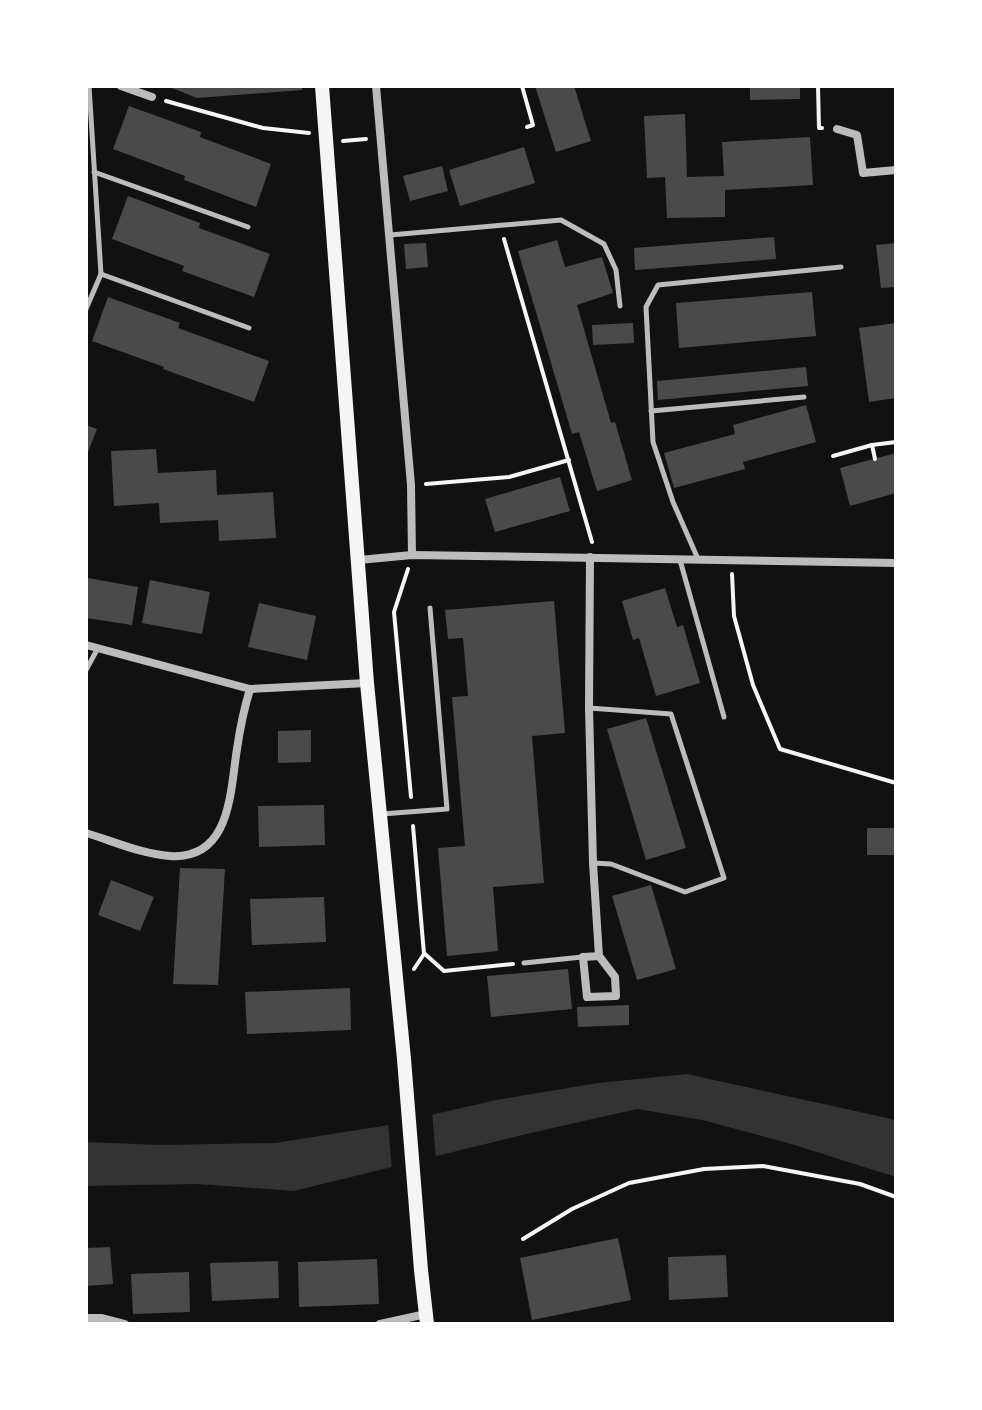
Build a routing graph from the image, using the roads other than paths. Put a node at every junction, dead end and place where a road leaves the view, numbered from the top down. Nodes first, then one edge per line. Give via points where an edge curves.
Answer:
1 (89, 86) edge
2 (121, 86) edge
3 (322, 86) edge
4 (376, 86) edge
5 (152, 97) road end
6 (837, 129) road end
7 (896, 170) edge
8 (94, 172) junction
9 (248, 227) dead end
10 (389, 235) junction
11 (841, 267) dead end
12 (101, 274) junction
13 (620, 306) dead end
14 (86, 309) edge
15 (249, 328) dead end
16 (804, 397) dead end
17 (651, 411) junction
18 (412, 555) junction
19 (590, 557) junction
20 (680, 558) junction
21 (698, 559) junction
22 (359, 560) junction
23 (896, 563) edge
24 (430, 608) dead end
25 (86, 645) edge
26 (98, 648) junction
27 (86, 670) edge
28 (367, 683) junction
29 (250, 689) junction
30 (589, 708) junction
31 (724, 717) dead end
32 (380, 814) junction
33 (86, 833) edge
34 (593, 863) junction
35 (599, 956) junction
36 (583, 957) junction
37 (524, 963) road end
38 (86, 1318) edge
39 (426, 1319) edge
40 (125, 1324) edge
41 (380, 1324) edge

1 - 8 lane
2 - 5 street
3 - 22 main road
4 - 10 street
6 - 7 street via 857,135 863,173
8 - 9 lane
8 - 12 lane
10 - 13 lane via 561,220 604,244 616,270
10 - 18 street via 411,485
11 - 17 lane via 658,285 646,307
12 - 14 lane
12 - 15 lane
16 - 17 lane
17 - 21 lane via 653,442
18 - 19 street
18 - 22 street
19 - 20 street
19 - 30 street
20 - 21 street
20 - 31 lane
21 - 23 street
22 - 28 main road
24 - 32 lane via 447,809
25 - 26 street
26 - 27 lane
26 - 29 street
28 - 29 street
28 - 32 main road
29 - 33 street via 227,816 216,836 193,854 173,856
30 - 34 street
30 - 34 lane via 671,714 724,878 685,892 611,864
32 - 39 main road
34 - 35 street
35 - 36 street
35 - 36 street via 615,977 616,996 587,997
36 - 37 lane
38 - 40 street
39 - 41 street

